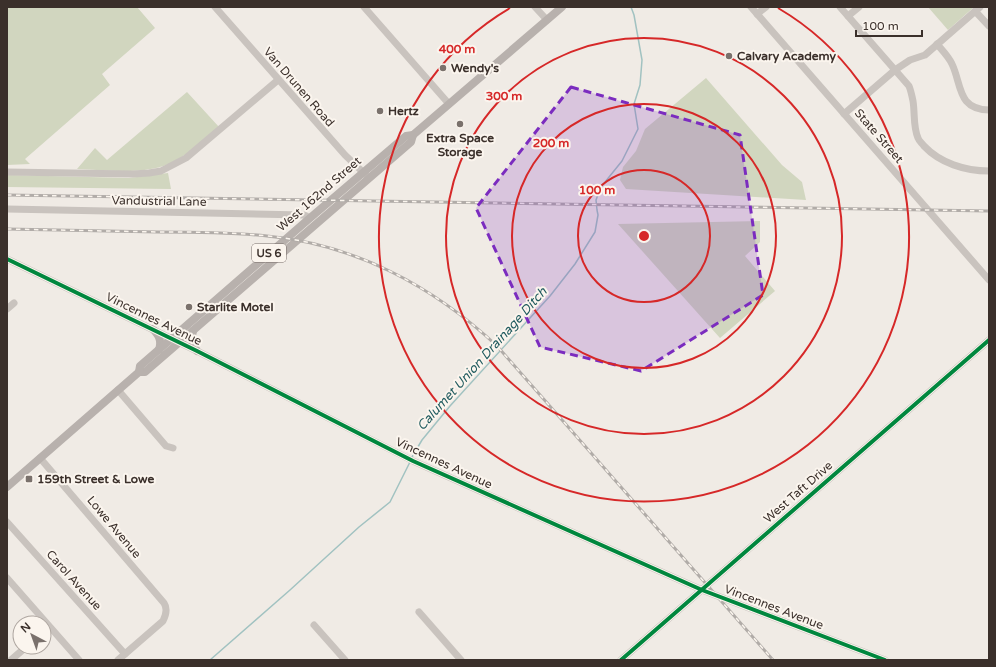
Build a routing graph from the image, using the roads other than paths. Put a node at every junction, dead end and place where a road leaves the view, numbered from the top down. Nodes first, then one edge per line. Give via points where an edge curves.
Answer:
1 (215, 7) edge
2 (364, 7) edge
3 (535, 7) edge
4 (562, 7) edge
5 (751, 7) edge
6 (766, 7) edge
7 (840, 7) edge
8 (859, 7) edge
9 (977, 9) edge
10 (757, 14) junction
11 (848, 16) junction
12 (546, 20) junction
13 (989, 26) edge
14 (937, 44) junction
15 (895, 70) junction
16 (278, 80) junction
17 (449, 104) junction
18 (989, 110) edge
19 (844, 114) junction
20 (413, 135) junction
21 (989, 171) edge
22 (7, 172) edge
23 (362, 173) junction
24 (369, 178) junction
25 (7, 209) edge
26 (310, 218) junction
27 (317, 224) junction
28 (7, 259) edge
29 (989, 280) edge
30 (14, 303) dead end
31 (7, 309) edge
32 (153, 330) junction
33 (193, 331) junction
34 (171, 339) junction
35 (989, 340) edge
36 (179, 343) junction
37 (159, 350) junction
38 (197, 351) junction
39 (139, 372) junction
40 (118, 390) junction
41 (173, 448) dead end
42 (40, 458) junction
43 (7, 487) edge
44 (7, 522) edge
45 (7, 578) edge
46 (702, 590) junction
47 (419, 612) dead end
48 (36, 615) edge
49 (314, 625) dead end
50 (52, 634) edge
51 (125, 654) junction
52 (79, 660) edge
53 (118, 660) edge
54 (345, 660) edge
55 (461, 660) edge
56 (621, 660) edge
57 (884, 660) edge

1 - 16 street, Van Drunen Road
2 - 17 street
3 - 12 street
4 - 12 main road, West 162nd Street / US 6
5 - 10 street, State Street
6 - 10 street
7 - 11 street
8 - 11 street
9 - 13 street
9 - 14 street
10 - 19 street, State Street
11 - 15 street
12 - 17 main road, West 162nd Street / US 6
14 - 15 street via 925,54
14 - 18 street via 952,63 958,86 966,102 979,110
15 - 19 street
15 - 21 street via 910,86 918,139 928,150 945,162 961,168
16 - 22 street via 186,158 161,171 133,174
16 - 23 street, Van Drunen Road
17 - 20 main road, West 162nd Street / US 6
19 - 29 street, State Street
20 - 23 main road, West 162nd Street / US 6 via 406,136
20 - 24 main road, West 162nd Street / US 6 via 411,142
23 - 24 street, Van Drunen Road
23 - 26 main road, West 162nd Street / US 6
24 - 27 main road, West 162nd Street / US 6
25 - 26 street, Vandustrial Lane via 304,215
26 - 27 main road
26 - 34 main road, West 162nd Street / US 6
27 - 33 main road, West 162nd Street / US 6
28 - 32 street, Vincennes Avenue
30 - 31 street
32 - 34 street, Vincennes Avenue
32 - 37 main road via 160,338
33 - 36 main road, West 162nd Street / US 6
33 - 38 main road via 191,341
34 - 36 street, Vincennes Avenue
34 - 37 main road, US 6
35 - 46 street, West Taft Drive
36 - 38 street, Vincennes Avenue
36 - 39 main road, US 6 via 145,372
37 - 39 main road, US 6 via 140,366
38 - 46 street, Vincennes Avenue via 410,460
39 - 40 main road, US 6
40 - 41 street via 166,446
40 - 42 main road, US 6
42 - 43 main road, US 6
42 - 51 street, Lowe Avenue via 166,607 163,621
44 - 51 street, Carol Avenue
45 - 48 street
46 - 56 street, West Taft Drive
46 - 57 street, Vincennes Avenue
47 - 55 street
49 - 54 street
50 - 52 street
51 - 53 street

